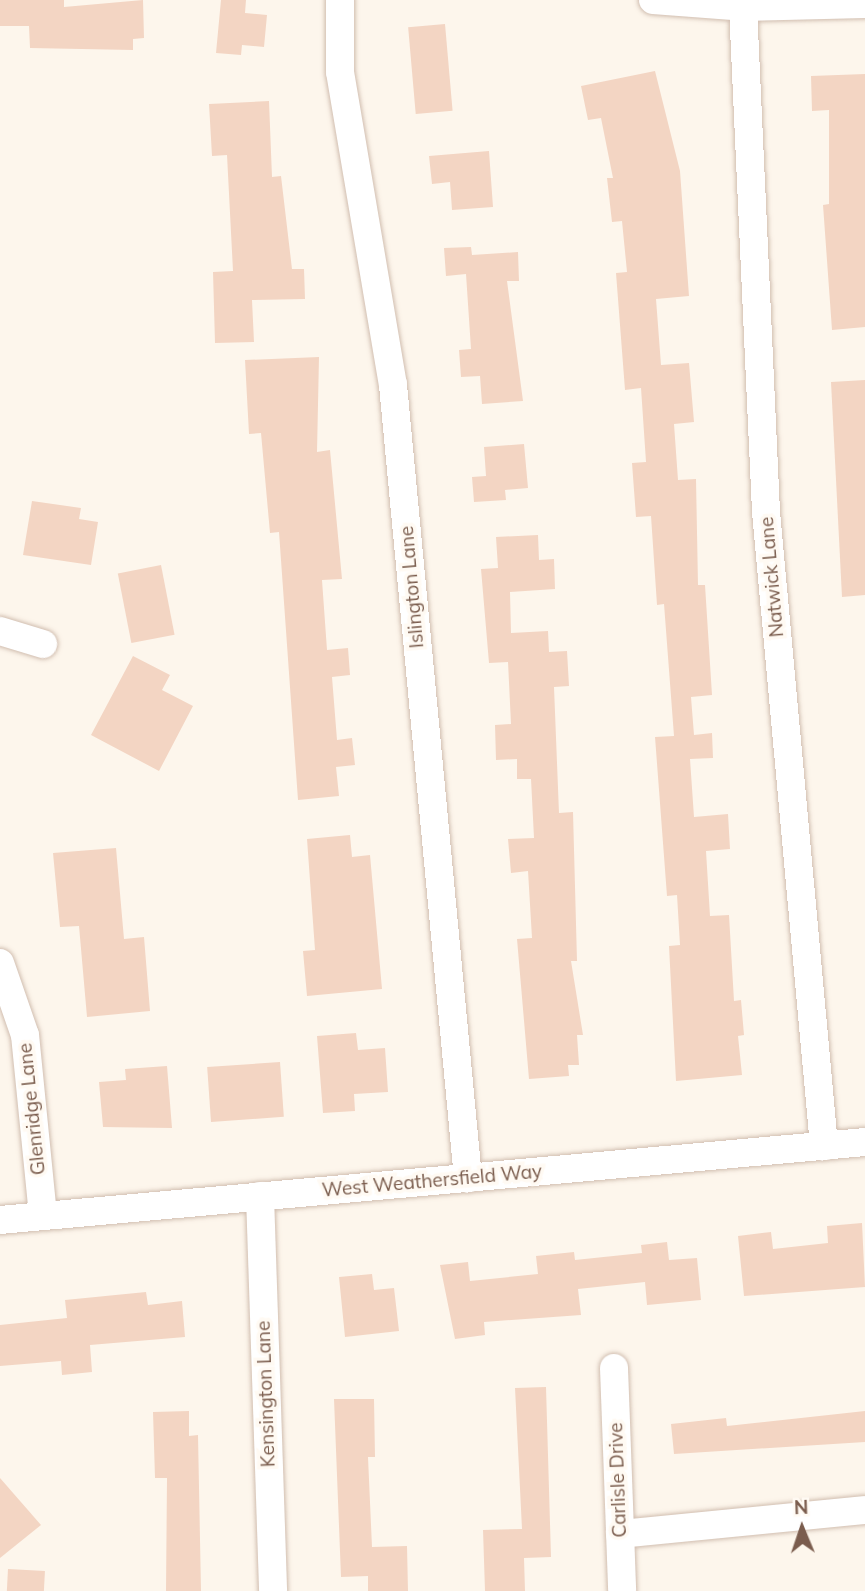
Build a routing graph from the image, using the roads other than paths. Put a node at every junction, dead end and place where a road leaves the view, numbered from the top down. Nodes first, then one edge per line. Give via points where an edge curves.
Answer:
1 (340, 0) edge
2 (653, 0) edge
3 (865, 4) edge
4 (743, 7) junction
5 (0, 631) edge
6 (43, 644) dead end
7 (0, 963) edge
8 (865, 1142) edge
9 (824, 1146) junction
10 (468, 1178) junction
11 (260, 1196) junction
12 (43, 1216) junction
13 (0, 1220) edge
14 (614, 1368) dead end
15 (865, 1510) edge
16 (620, 1534) junction
17 (273, 1591) edge
18 (621, 1591) edge

1 - 10 street, Islington Lane via 340,72 393,385
2 - 4 street
3 - 4 street
4 - 9 street, Natwick Lane via 766,512
5 - 6 street
7 - 12 street, Glenridge Lane via 26,1035
8 - 9 street, West Weathersfield Way
9 - 10 street, West Weathersfield Way
10 - 11 street, West Weathersfield Way
11 - 12 street, West Weathersfield Way
11 - 17 street, Kensington Lane
12 - 13 street, West Weathersfield Way
14 - 16 street, Carlisle Drive
15 - 16 street
16 - 18 street, Carlisle Drive

